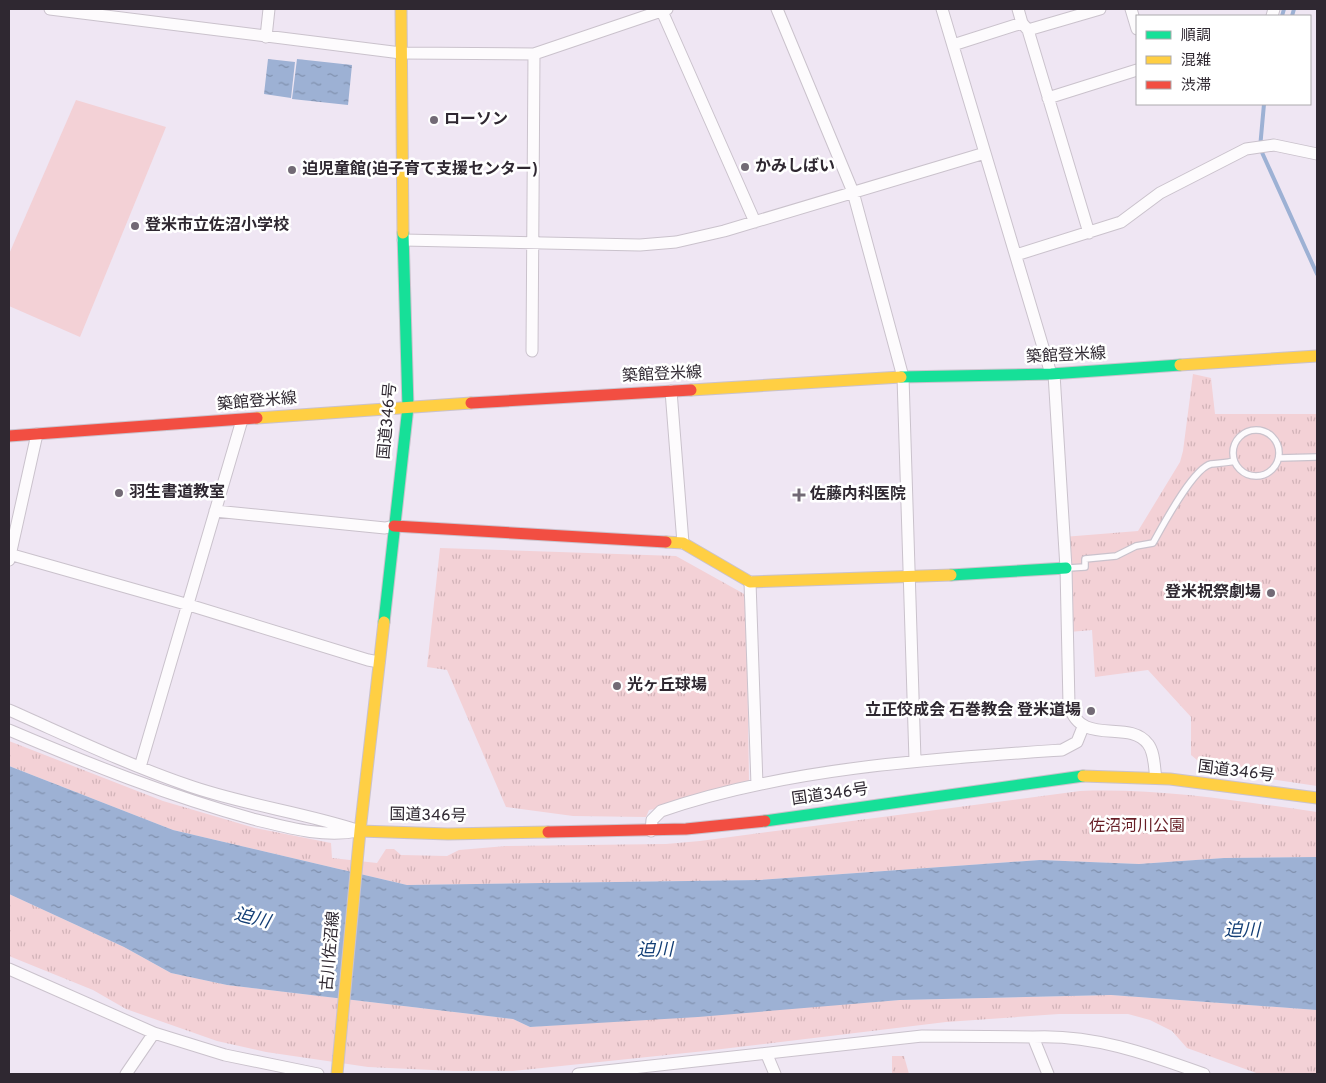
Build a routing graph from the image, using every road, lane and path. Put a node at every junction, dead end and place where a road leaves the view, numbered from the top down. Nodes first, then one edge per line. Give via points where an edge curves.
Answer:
1 (50, 9) edge
2 (269, 9) edge
3 (401, 9) edge
4 (663, 9) edge
5 (777, 9) edge
6 (942, 9) edge
7 (1018, 9) edge
8 (1100, 9) edge
9 (1131, 9) edge
10 (146, 14) edge
11 (1136, 26) edge
12 (1025, 27) junction
13 (266, 37) junction
14 (953, 46) junction
15 (401, 53) junction
16 (534, 54) junction
17 (1136, 70) edge
18 (1048, 98) junction
19 (985, 153) junction
20 (1317, 154) edge
21 (853, 192) junction
22 (755, 222) junction
23 (1089, 233) junction
24 (403, 240) junction
25 (531, 242) junction
26 (1016, 255) junction
27 (532, 351) dead end
28 (1317, 356) edge
29 (1053, 374) junction
30 (903, 377) junction
31 (671, 391) junction
32 (408, 407) junction
33 (242, 420) junction
34 (37, 434) junction
35 (9, 436) edge
36 (1317, 457) edge
37 (1279, 458) junction
38 (1234, 461) junction
39 (215, 511) junction
40 (394, 526) junction
41 (682, 543) junction
42 (9, 556) edge
43 (1066, 568) junction
44 (910, 577) junction
45 (750, 582) junction
46 (189, 605) junction
47 (379, 662) junction
48 (9, 710) edge
49 (1083, 727) junction
50 (9, 730) edge
51 (915, 760) junction
52 (140, 767) junction
53 (1156, 778) junction
54 (757, 786) junction
55 (1317, 798) edge
56 (360, 831) junction
57 (651, 831) junction
58 (9, 970) edge
59 (154, 1033) junction
60 (1033, 1037) junction
61 (766, 1055) junction
62 (337, 1073) edge
63 (602, 1073) edge
64 (126, 1074) edge
65 (318, 1074) edge
66 (578, 1074) edge
67 (775, 1074) edge
68 (1048, 1074) edge
69 (1204, 1074) edge

1 - 10 street
2 - 13 street
3 - 15 main road, 国道346号
4 - 16 street
4 - 22 street
5 - 21 street
6 - 14 street
7 - 12 street
8 - 12 street
9 - 11 street
10 - 13 street
12 - 14 street
12 - 18 street
13 - 15 street
14 - 19 street
15 - 16 street
15 - 24 main road, 国道346号
16 - 25 street
17 - 18 street
18 - 23 street
19 - 21 street
19 - 26 street
20 - 23 street via 1269,146 1252,148 1160,193 1121,222
21 - 22 street
21 - 30 street
22 - 25 street via 676,242 640,245
23 - 26 street
24 - 25 street
24 - 32 main road, 国道346号
25 - 27 street
26 - 29 street
28 - 29 main road, 築館登米線
29 - 30 main road, 築館登米線
29 - 43 street
30 - 31 main road, 築館登米線
30 - 44 street
31 - 32 main road, 築館登米線
31 - 41 street
32 - 33 main road, 築館登米線
32 - 40 main road, 国道346号
33 - 34 main road, 築館登米線
33 - 39 street
34 - 35 main road, 築館登米線
34 - 42 street
36 - 37 lane
37 - 38 lane via 1270,471 1256,477 1242,472
37 - 38 lane via 1273,437 1260,430 1252,430 1235,444 1232,451
38 - 43 lane via 1210,464 1203,470 1180,496 1153,544 1136,546 1116,556 1085,559 1085,567
39 - 40 street via 385,528
39 - 46 street
40 - 41 main road
40 - 47 main road, 国道346号
41 - 45 main road
42 - 46 street
43 - 44 main road
43 - 49 street via 1069,705
44 - 45 main road
44 - 51 street
45 - 54 street
46 - 47 street
46 - 52 street
47 - 56 main road, 国道346号
48 - 52 street
49 - 51 street via 1077,742 1062,750
49 - 53 street via 1144,740 1152,752
50 - 56 street via 181,799 308,831 345,834
51 - 54 street
52 - 56 street via 188,786
53 - 55 main road, 国道346号
53 - 57 main road, 国道346号 via 1112,775 1060,778 788,818
54 - 57 street via 660,811 652,820
56 - 57 main road, 国道346号 via 448,834
56 - 62 main road, 古川佐沼線
58 - 59 street
59 - 64 street
59 - 65 street via 226,1056
60 - 61 street via 922,1036
60 - 68 street
60 - 69 street via 1056,1036 1109,1044
61 - 63 street
61 - 67 street
63 - 66 street

